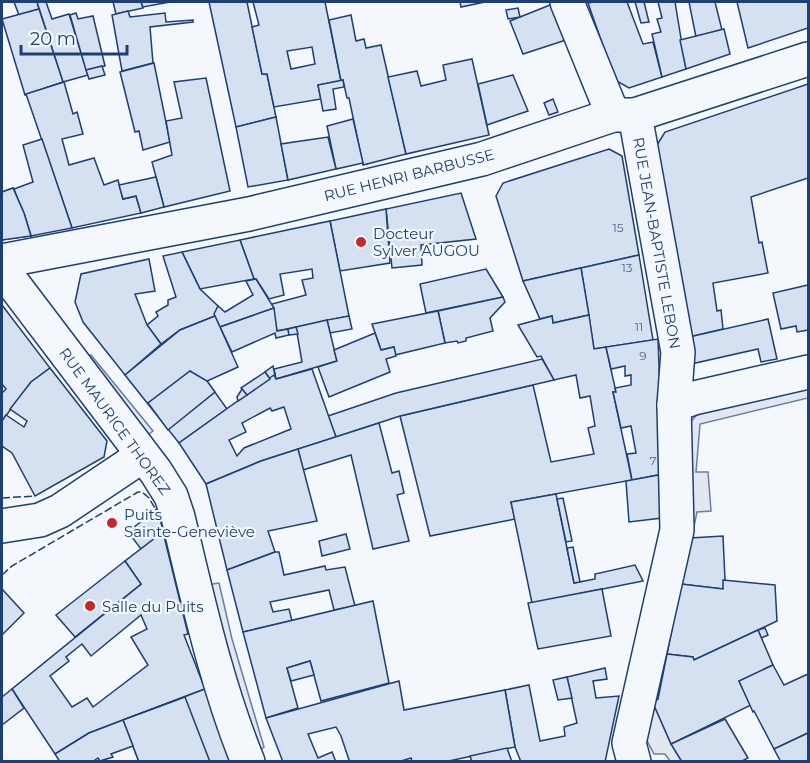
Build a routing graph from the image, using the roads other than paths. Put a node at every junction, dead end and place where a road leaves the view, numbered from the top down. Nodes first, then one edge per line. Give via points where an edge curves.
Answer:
1 (567, 2) edge
2 (808, 59) edge
3 (624, 115) junction
4 (2, 261) edge
5 (2, 269) edge
6 (808, 372) edge
7 (674, 405) junction
8 (142, 456) junction
9 (2, 526) edge
10 (248, 762) edge
11 (634, 762) edge

1 - 3 street, RUE JEAN-BAPTISTE LEBON
2 - 3 street, RUE HENRI BARBUSSE
3 - 4 street, RUE HENRI BARBUSSE via 482,159 249,214
3 - 7 street, RUE JEAN-BAPTISTE LEBON via 678,352
5 - 8 street, RUE MAURICE THOREZ
6 - 7 street
7 - 11 street, RUE JEAN-BAPTISTE LEBON via 677,530 629,743
8 - 9 street via 60,512 40,520
8 - 10 street, RUE MAURICE THOREZ via 171,496 217,671

